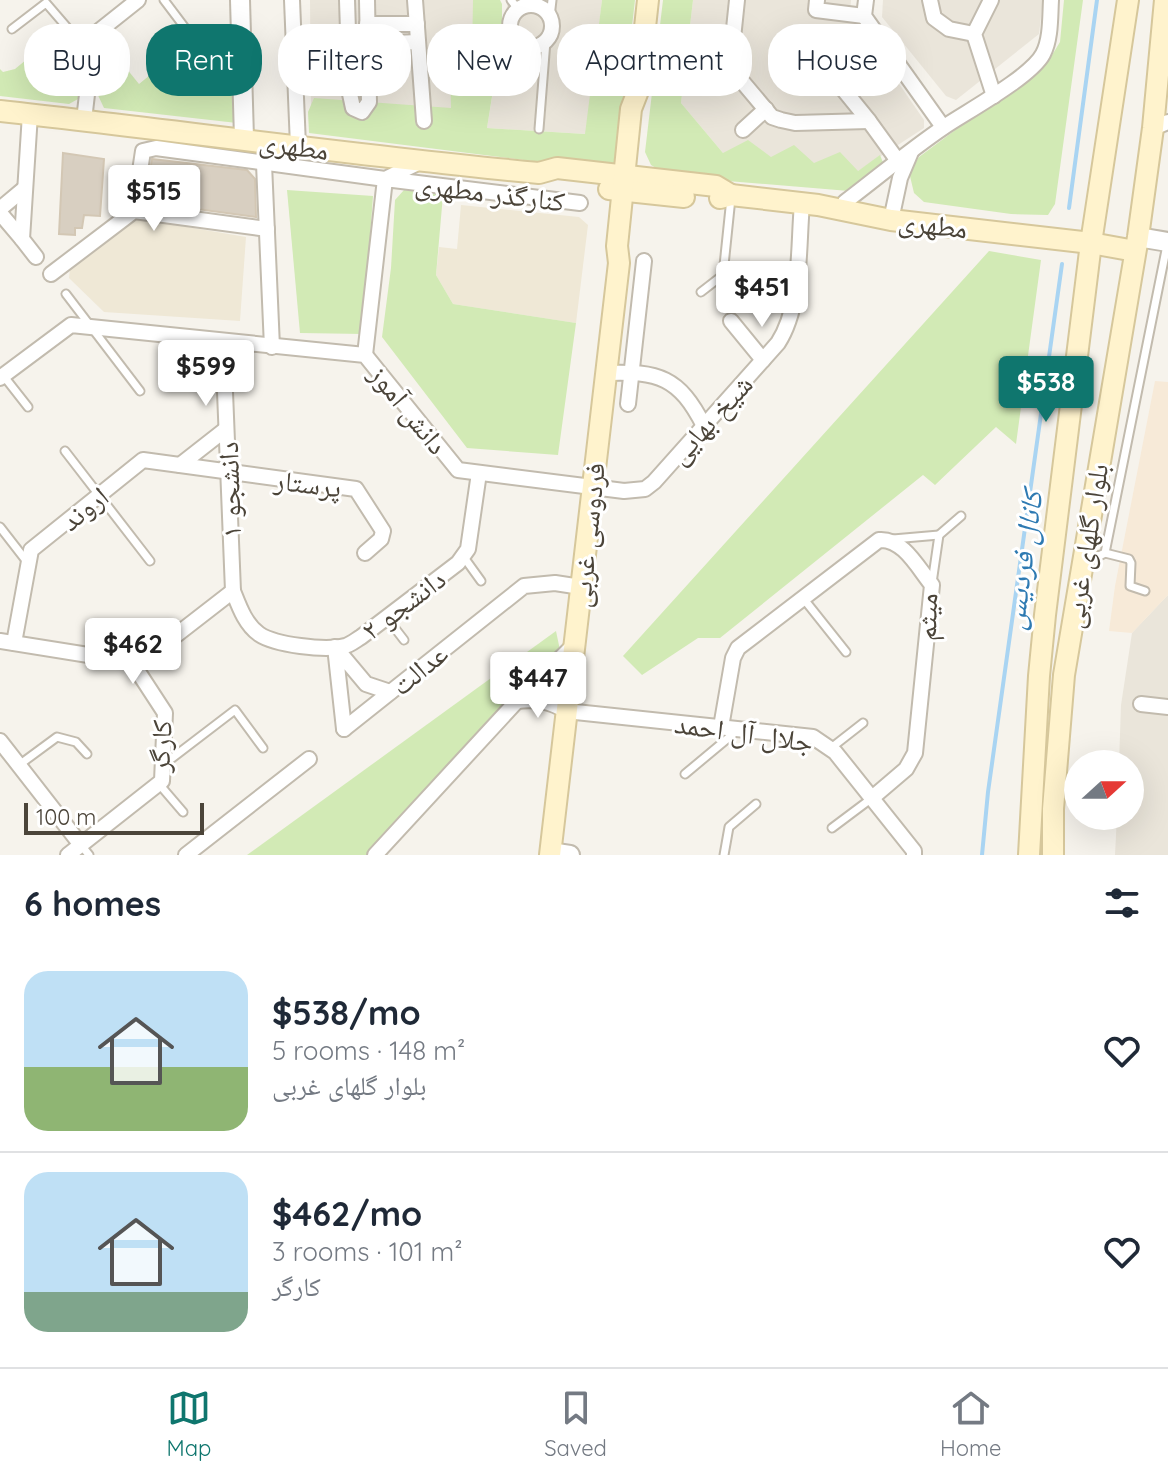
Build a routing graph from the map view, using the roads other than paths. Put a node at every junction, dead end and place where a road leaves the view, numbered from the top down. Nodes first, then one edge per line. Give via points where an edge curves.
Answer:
1 (138, 0) edge
2 (164, 0) edge
3 (240, 0) edge
4 (292, 0) edge
5 (347, 0) edge
6 (367, 0) edge
7 (415, 0) edge
8 (552, 0) edge
9 (648, 0) edge
10 (737, 0) edge
11 (817, 0) edge
12 (866, 0) edge
13 (930, 0) edge
14 (991, 0) edge
15 (1051, 0) edge
16 (1128, 0) edge
17 (1165, 0) edge
18 (514, 5) edge
19 (864, 16) junction
20 (550, 17) junction
21 (64, 24) edge
22 (108, 24) edge
23 (182, 24) edge
24 (348, 24) edge
25 (367, 24) edge
26 (411, 24) edge
27 (417, 24) junction
28 (12, 29) dead end
29 (974, 34) junction
30 (546, 41) junction
31 (411, 42) edge
32 (418, 42) junction
33 (1160, 45) junction
34 (1168, 65) edge
35 (87, 96) edge
36 (350, 96) edge
37 (369, 96) edge
38 (849, 96) edge
39 (994, 96) junction
40 (766, 109) junction
41 (0, 111) edge
42 (30, 114) junction
43 (84, 120) junction
44 (424, 121) dead end
45 (869, 121) junction
46 (1160, 125) edge
47 (943, 127) junction
48 (539, 129) dead end
49 (743, 130) dead end
50 (244, 138) junction
51 (298, 146) junction
52 (911, 151) junction
53 (898, 161) junction
54 (420, 162) junction
55 (264, 164) junction
56 (385, 179) junction
57 (628, 184) junction
58 (25, 188) junction
59 (731, 195) junction
60 (580, 203) dead end
61 (810, 204) junction
62 (844, 207) junction
63 (0, 211) edge
64 (134, 211) junction
65 (893, 214) junction
66 (267, 229) junction
67 (1092, 236) junction
68 (22, 239) junction
69 (1055, 239) junction
70 (1168, 242) edge
71 (1136, 244) junction
72 (36, 257) dead end
73 (644, 261) dead end
74 (51, 274) dead end
75 (1087, 274) junction
76 (701, 292) dead end
77 (66, 294) dead end
78 (731, 321) dead end
79 (91, 327) junction
80 (223, 342) junction
81 (272, 347) junction
82 (365, 355) junction
83 (763, 360) junction
84 (633, 372) junction
85 (605, 373) junction
86 (1, 375) edge
87 (140, 391) dead end
88 (628, 404) dead end
89 (28, 407) dead end
90 (704, 426) junction
91 (226, 429) junction
92 (1102, 443) junction
93 (1126, 448) junction
94 (65, 451) dead end
95 (180, 465) junction
96 (228, 472) junction
97 (479, 473) junction
98 (592, 487) junction
99 (99, 496) junction
100 (1091, 510) junction
101 (1113, 514) junction
102 (961, 516) dead end
103 (0, 527) edge
104 (939, 535) junction
105 (888, 539) junction
106 (365, 553) dead end
107 (1083, 553) junction
108 (1105, 553) junction
109 (463, 556) junction
110 (150, 561) dead end
111 (29, 564) junction
112 (481, 581) dead end
113 (932, 585) junction
114 (581, 587) junction
115 (233, 591) junction
116 (1145, 591) dead end
117 (803, 598) junction
118 (387, 618) junction
119 (404, 640) dead end
120 (7, 642) edge
121 (574, 645) junction
122 (335, 647) junction
123 (846, 652) dead end
124 (135, 667) junction
125 (390, 692) junction
126 (517, 701) junction
127 (1141, 704) dead end
128 (1168, 707) edge
129 (566, 711) junction
130 (863, 723) dead end
131 (721, 727) junction
132 (739, 729) junction
133 (0, 741) edge
134 (263, 748) dead end
135 (831, 748) junction
136 (87, 754) dead end
137 (309, 759) dead end
138 (19, 765) junction
139 (163, 765) junction
140 (685, 774) dead end
141 (159, 784) junction
142 (872, 798) junction
143 (756, 804) dead end
144 (183, 812) dead end
145 (832, 828) dead end
146 (85, 850) edge
147 (557, 854) edge
148 (68, 855) edge
149 (186, 855) edge
150 (375, 855) edge
151 (724, 855) edge
152 (914, 855) edge
153 (1029, 855) edge
154 (1053, 855) edge

1 - 22 street
2 - 23 lane
3 - 50 street
4 - 51 street
5 - 24 street
6 - 25 street
7 - 27 street
8 - 20 lane
9 - 57 main road, فردوسی غربی via 638,91 631,109
10 - 40 street via 730,67
11 - 19 street via 816,10
12 - 19 street
13 - 29 street via 934,18 949,29
14 - 29 street
15 - 39 street via 1043,54
16 - 67 main road, بلوار گلهای غربی
17 - 33 main road, بلوار گلهای غربی
18 - 20 street via 536,6
18 - 30 street via 513,37 525,46
19 - 47 street
20 - 30 street
21 - 28 lane via 46,3
26 - 27 street
27 - 32 street
29 - 39 street
30 - 48 lane
31 - 32 street
32 - 44 street
33 - 34 street
33 - 46 main road, بلوار گلهای غربی
35 - 43 street
36 - 37 street via 353,108 362,112
38 - 45 street
39 - 47 street
40 - 45 street via 772,117 795,123
40 - 49 street
41 - 42 main road, مطهری
42 - 43 main road, مطهری
42 - 58 street
43 - 50 main road, مطهری
45 - 53 street
46 - 71 main road, بلوار گلهای غربی
47 - 52 street
50 - 51 main road, مطهری
51 - 54 main road, مطهری
52 - 53 street
52 - 65 street
53 - 62 street
54 - 56 street
54 - 57 main road, مطهری via 539,173 555,181
55 - 56 street
55 - 64 street via 156,148 143,151
55 - 66 street
56 - 60 street, کنارگذر مطهری
56 - 82 street, کنارگذر مطهری
57 - 59 main road, مطهری via 713,200
57 - 85 main road, فردوسی غربی
58 - 63 street
58 - 68 street
59 - 61 main road, مطهری
59 - 76 lane via 723,275
61 - 62 main road, مطهری
61 - 83 street, شیخ بهایی via 787,330
62 - 65 main road, مطهری
63 - 68 street
64 - 66 street
64 - 74 street
65 - 67 main road
65 - 69 main road, مطهری
66 - 81 street
67 - 69 main road, مطهری
67 - 71 main road, مطهری
67 - 75 main road, بلوار گلهای غربی
68 - 72 street
69 - 75 main road via 1075,252
70 - 71 street
70 - 93 lane
71 - 92 main road, بلوار گلهای غربی
73 - 84 street
75 - 153 main road, بلوار گلهای غربی via 1039,676
77 - 79 lane
78 - 83 street
79 - 80 street, دانش آموز
79 - 86 street, دانش آموز via 71,325
79 - 87 lane
80 - 81 street, دانش آموز
80 - 91 street, دانشجو ۱
81 - 82 street, دانش آموز
82 - 97 street, دانش آموز via 458,470
83 - 90 street, شیخ بهایی
84 - 85 street
84 - 88 street
84 - 90 street via 672,382 693,404
85 - 98 main road, فردوسی غربی
86 - 89 lane
90 - 98 street, شیخ بهایی via 645,489
91 - 95 street
91 - 96 street, دانشجو ۱
92 - 93 lane
92 - 100 main road, بلوار گلهای غربی
93 - 101 lane
94 - 99 lane
95 - 96 street, اروند
95 - 99 street, اروند via 143,460
96 - 106 street, پرستار via 356,489 383,531
96 - 115 street, دانشجو ۱
97 - 98 street, دانش آموز
97 - 109 street, دانشجو ۲
98 - 114 main road, فردوسی غربی
99 - 110 lane
99 - 111 street, اروند via 31,550
100 - 101 lane
100 - 107 main road, بلوار گلهای غربی
101 - 108 lane
102 - 104 lane
103 - 111 lane
104 - 105 lane
104 - 113 lane
105 - 113 street, میثم
105 - 117 street via 879,540
107 - 108 lane
107 - 154 main road, بلوار گلهای غربی via 1064,675
108 - 116 lane via 1129,559 1130,586
109 - 112 lane
109 - 118 street, دانشجو ۲
111 - 120 street, اروند
113 - 142 street, میثم via 915,753 906,769
114 - 121 main road, فردوسی غربی
114 - 125 street, عدالت via 524,586
115 - 122 street, دانشجو ۲ via 243,616 258,633 275,642
115 - 124 street
117 - 123 lane
117 - 131 street via 738,648
118 - 119 lane
118 - 122 street, دانشجو ۲ via 347,646
120 - 124 street, اروند via 132,662
121 - 126 street
121 - 129 main road, فردوسی غربی
122 - 125 street via 366,684
122 - 125 street, عدالت via 344,729
124 - 139 street, کارگر via 165,713
126 - 129 street, جلال آل احمد via 535,700
126 - 150 street
127 - 128 street
129 - 131 street, جلال آل احمد
129 - 147 main road, فردوسی غربی
130 - 135 lane
131 - 132 street, جلال آل احمد
132 - 135 street, جلال آل احمد via 813,737
132 - 140 lane
133 - 138 street
134 - 139 lane via 235,710
135 - 142 street, جلال آل احمد
136 - 138 lane via 76,742 57,737
137 - 149 street
138 - 146 street
139 - 141 street, کارگر
141 - 144 lane
141 - 146 street, کارگر
142 - 145 lane
142 - 152 street, جلال آل احمد
143 - 151 lane via 729,827
146 - 148 street, کارگر

